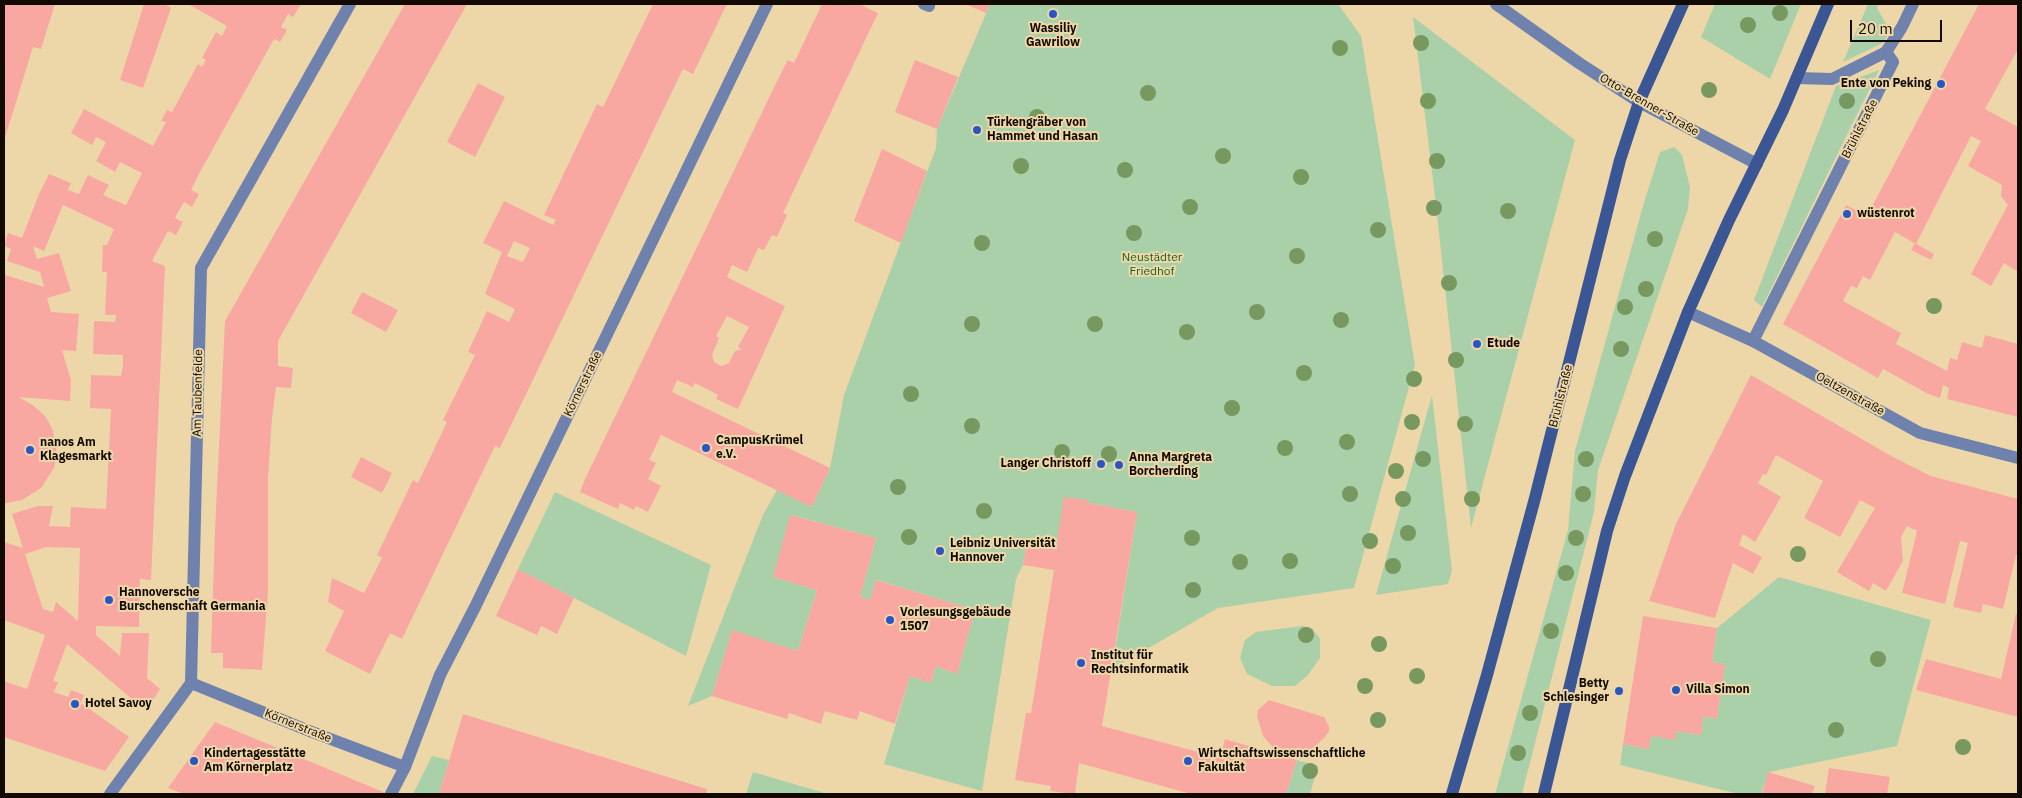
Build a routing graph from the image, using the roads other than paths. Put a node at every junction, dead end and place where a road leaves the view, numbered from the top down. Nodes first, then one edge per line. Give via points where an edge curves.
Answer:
1 (350, 4) edge
2 (767, 4) edge
3 (1496, 4) edge
4 (1683, 4) edge
5 (1828, 4) edge
6 (1913, 4) edge
7 (1886, 52) junction
8 (1797, 78) junction
9 (1639, 102) junction
10 (1757, 164) junction
11 (1688, 312) junction
12 (1753, 341) junction
13 (2018, 458) edge
14 (191, 683) junction
15 (405, 767) junction
16 (110, 794) edge
17 (392, 794) edge
18 (1452, 794) edge
19 (1544, 794) edge

1 - 14 street, Am Taubenfelde via 201,268
2 - 15 street, Körnerstraße via 440,675
3 - 9 street, Otto-Brenner-Straße
4 - 9 main road, Brühlstraße
5 - 8 main road
6 - 7 street
7 - 8 street via 1832,78
7 - 12 street, Brühlstraße via 1893,62
8 - 10 main road
9 - 10 street, Otto-Brenner-Straße
9 - 18 main road, Brühlstraße via 1620,160 1535,498
10 - 11 main road
11 - 12 street, Oeltzenstraße
11 - 19 main road via 1607,531
12 - 13 street, Oeltzenstraße via 1920,432
14 - 15 street, Körnerstraße
14 - 16 street
15 - 17 street, Körnerstraße

